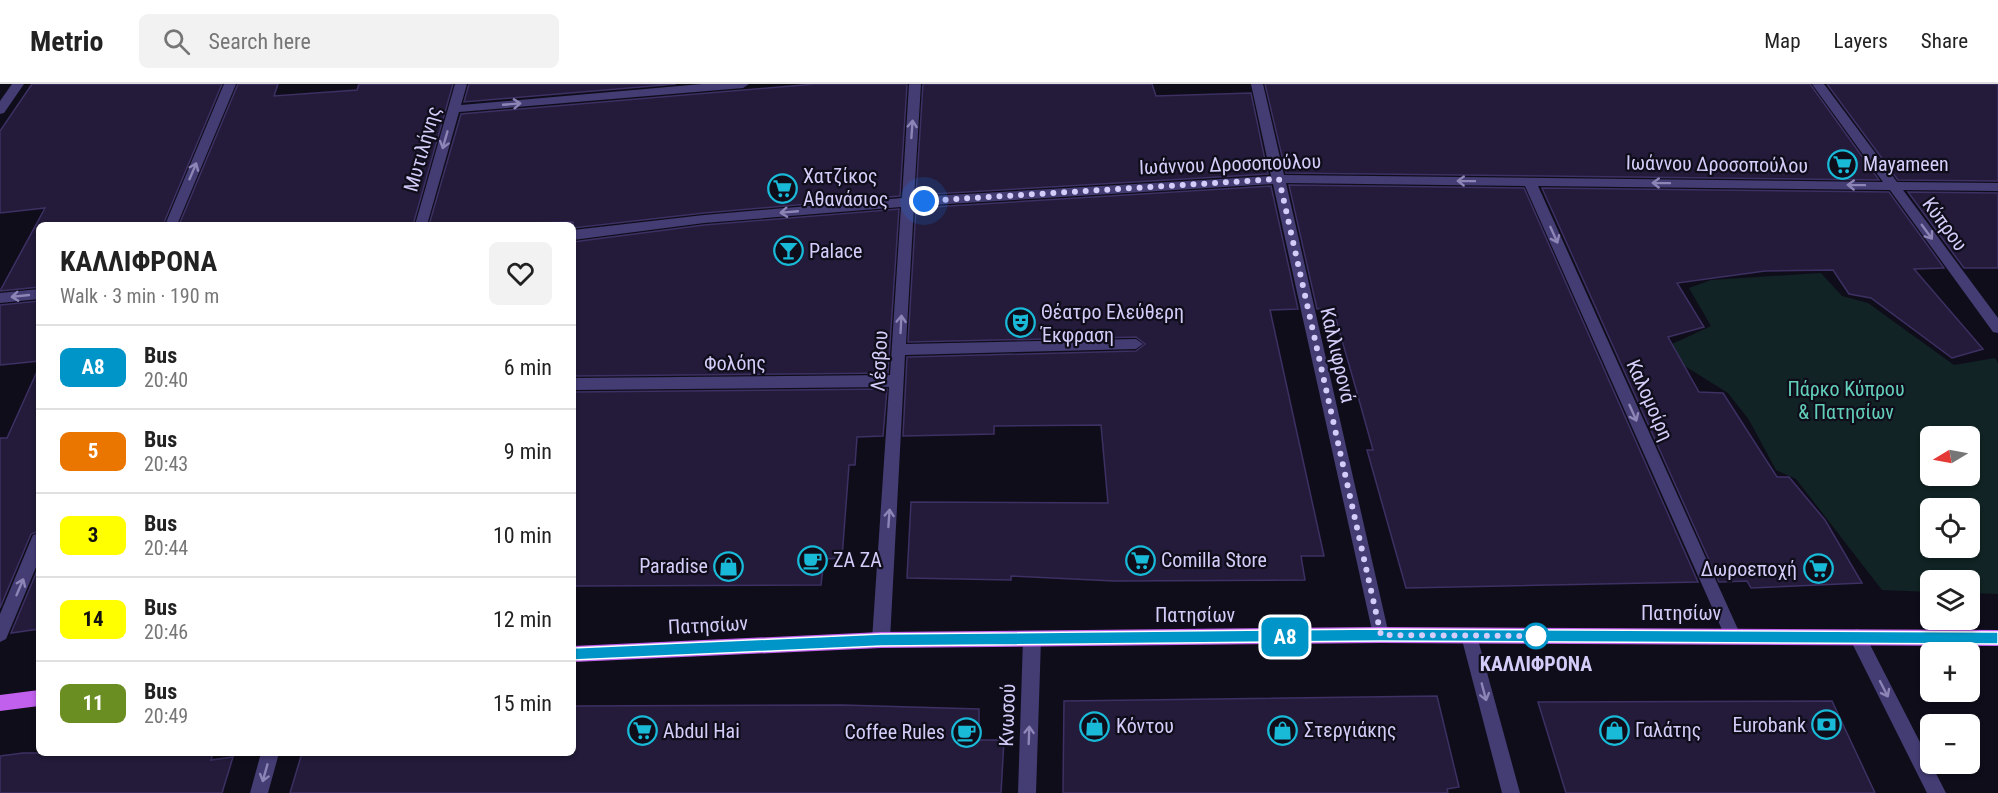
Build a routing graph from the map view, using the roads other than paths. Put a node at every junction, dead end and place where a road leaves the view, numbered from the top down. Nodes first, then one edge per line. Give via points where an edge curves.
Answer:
1 (18, 84) edge
2 (230, 84) edge
3 (461, 84) edge
4 (742, 84) edge
5 (915, 84) edge
6 (1257, 84) edge
7 (1818, 84) edge
8 (454, 109) junction
9 (0, 110) edge
10 (1279, 179) junction
11 (1530, 182) junction
12 (1893, 186) junction
13 (1998, 187) edge
14 (908, 201) junction
15 (172, 222) edge
16 (422, 222) edge
17 (576, 235) edge
18 (36, 294) edge
19 (0, 298) edge
20 (1998, 328) edge
21 (1136, 344) dead end
22 (899, 350) junction
23 (898, 381) junction
24 (576, 384) edge
25 (36, 547) edge
26 (0, 634) edge
27 (1381, 635) junction
28 (1469, 636) junction
29 (1733, 636) junction
30 (1857, 637) junction
31 (1998, 638) edge
32 (1032, 639) junction
33 (881, 640) junction
34 (576, 654) edge
35 (36, 698) edge
36 (0, 703) edge
37 (269, 756) edge
38 (259, 793) edge
39 (1027, 793) edge
40 (1511, 793) edge
41 (1937, 793) edge

1 - 9 street
15 -> 2 street
3 - 8 street, Μυτιλήνης
8 -> 4 street
14 -> 5 street, Λέσβου
6 - 10 street, Καλλιφρονά
7 - 12 street, Κύπρου
8 -> 16 street, Μυτιλήνης
11 -> 10 street, Ιωάννου Δροσοπούλου
10 - 14 street, Ιωάννου Δροσοπούλου
10 - 27 street, Καλλιφρονά
12 -> 11 street, Ιωάννου Δροσοπούλου
11 -> 29 street, Καλομοίρη
12 - 13 street, Ιωάννου Δροσοπούλου
12 -> 20 street, Κύπρου
14 -> 17 street, Ιωάννου Δροσοπούλου
22 -> 14 street, Λέσβου
18 -> 19 street
21 - 22 street
22 - 23 street, Λέσβου
23 - 24 street, Φολόης
33 -> 23 street, Λέσβου
26 -> 25 street
27 - 28 main road, Πατησίων
27 - 32 main road, Πατησίων
28 - 29 main road, Πατησίων
28 -> 40 street
29 - 30 main road, Πατησίων
30 - 31 main road, Πατησίων
30 -> 41 street
32 - 33 main road, Πατησίων
39 -> 32 street, Κνωσού
33 - 34 main road, Πατησίων
35 - 36 main road
37 -> 38 street

